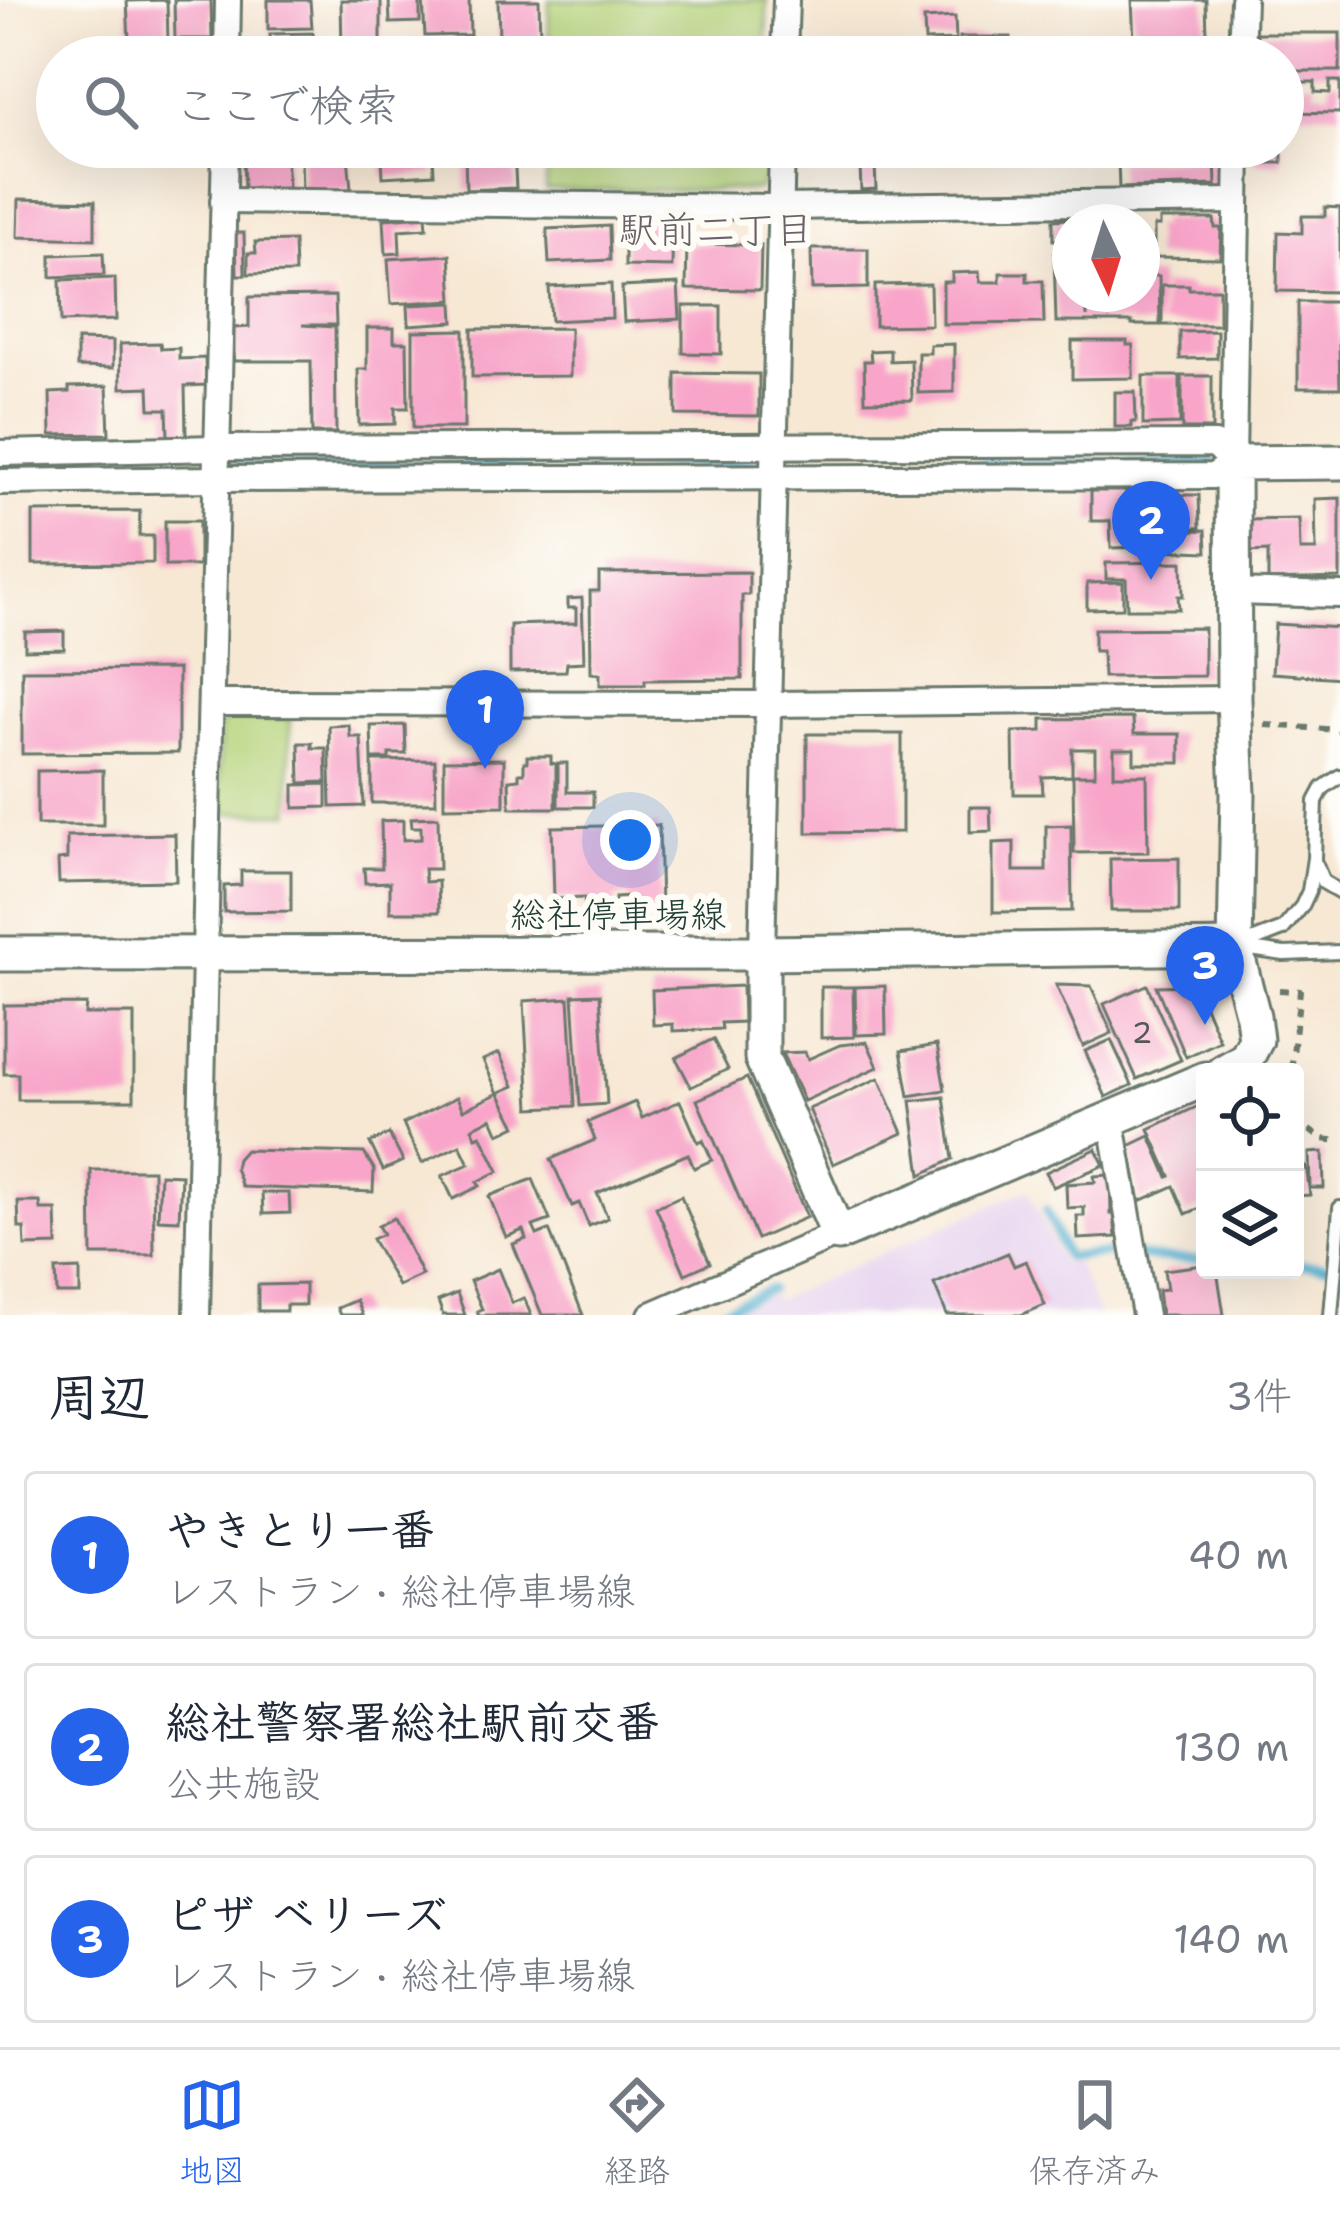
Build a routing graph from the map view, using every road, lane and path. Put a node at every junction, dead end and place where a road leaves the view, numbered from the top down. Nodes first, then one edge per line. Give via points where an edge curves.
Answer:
1 (228, 0) edge
2 (786, 0) edge
3 (1243, 0) edge
4 (227, 36) edge
5 (785, 36) edge
6 (1242, 36) edge
7 (224, 168) edge
8 (781, 168) edge
9 (1238, 168) edge
10 (1237, 201) junction
11 (223, 202) junction
12 (780, 206) junction
13 (775, 445) junction
14 (218, 448) junction
15 (0, 453) edge
16 (1340, 462) edge
17 (1233, 463) junction
18 (217, 478) junction
19 (775, 478) junction
20 (0, 482) edge
21 (1233, 592) junction
22 (1340, 595) edge
23 (1234, 699) junction
24 (212, 703) junction
25 (770, 704) junction
26 (1262, 725) dead end
27 (1340, 730) edge
28 (1340, 776) edge
29 (1314, 858) junction
30 (1340, 892) edge
31 (1235, 947) junction
32 (1340, 952) edge
33 (762, 953) junction
34 (0, 954) edge
35 (203, 954) junction
36 (1279, 990) dead end
37 (1239, 1063) edge
38 (1292, 1063) edge
39 (1196, 1083) edge
40 (1111, 1117) junction
41 (1304, 1126) edge
42 (1340, 1141) edge
43 (1340, 1208) edge
44 (838, 1234) junction
45 (197, 1315) edge
46 (650, 1315) edge
47 (1145, 1315) edge
48 (1331, 1315) edge

1 - 4 street
2 - 5 street
3 - 6 street
7 - 11 street
8 - 12 street
9 - 10 street
10 - 12 street
10 - 17 street
11 - 12 street
11 - 14 street
12 - 13 street
13 - 14 street
13 - 17 street via 1215,444
13 - 19 street
14 - 15 street
14 - 18 street
16 - 17 street
17 - 19 street via 1213,476
17 - 21 street
18 - 19 street
18 - 20 street
18 - 24 street
19 - 25 street
21 - 22 street
21 - 23 street
23 - 25 street
23 - 31 street
24 - 25 street
24 - 35 street
25 - 33 street
26 - 27 path
28 - 29 lane via 1316,801
29 - 30 lane via 1323,882
29 - 31 lane via 1297,913 1282,929
31 - 32 lane
31 - 33 street, 総社停車場線
31 - 37 street via 1256,1040
33 - 35 street, 総社停車場線
33 - 44 street via 762,1058
34 - 35 street, 総社停車場線
35 - 45 street
36 - 38 path via 1300,991
39 - 40 street
40 - 44 street
40 - 47 street
41 - 42 path
43 - 48 lane
44 - 46 street

